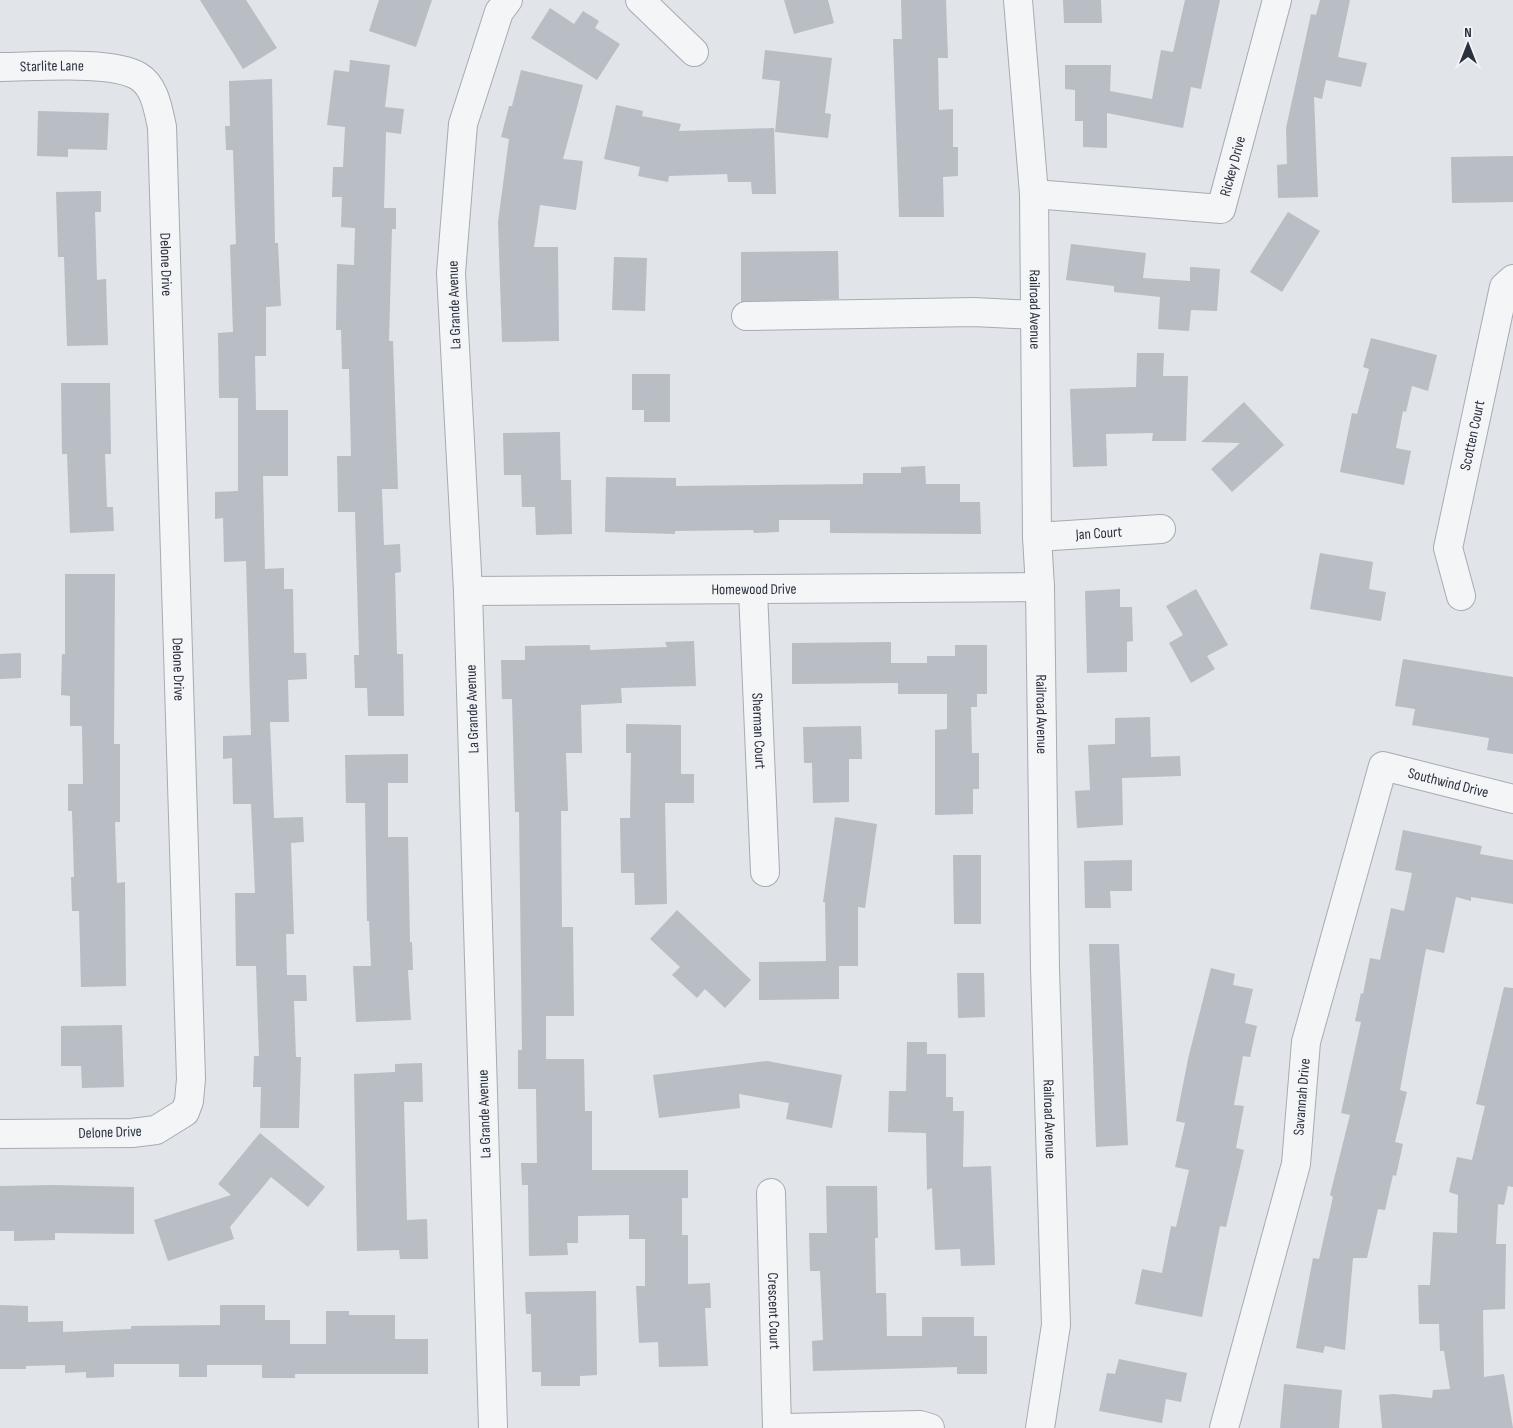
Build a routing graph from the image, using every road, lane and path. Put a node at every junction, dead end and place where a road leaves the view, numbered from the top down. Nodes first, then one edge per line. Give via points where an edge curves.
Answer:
1 (508, 0) edge
2 (640, 0) edge
3 (1018, 0) edge
4 (1277, 0) edge
5 (694, 52) dead end
6 (0, 67) edge
7 (104, 67) joint
8 (1034, 194) junction
9 (1513, 279) edge
10 (1035, 315) junction
11 (746, 316) dead end
12 (1161, 529) dead end
13 (1037, 537) junction
14 (1040, 587) junction
15 (754, 590) junction
16 (468, 591) junction
17 (1460, 596) dead end
18 (1383, 766) joint
19 (1513, 798) edge
20 (765, 872) dead end
21 (0, 1134) edge
22 (771, 1193) dead end
23 (493, 1428) edge
24 (778, 1428) edge
25 (786, 1428) edge
26 (930, 1428) edge
27 (1040, 1428) edge
28 (1224, 1428) edge

1 - 16 street, La Grande Avenue via 499,12 463,124 450,273
2 - 5 street
3 - 8 street, Railroad Avenue
4 - 8 street, Rickey Drive via 1221,209
6 - 7 street, Starlite Lane
7 - 21 street, Delone Drive via 138,76 147,85 155,97 162,127 191,1069 189,1101 185,1112 156,1130
8 - 10 street, Railroad Avenue
9 - 17 street, Scotten Court via 1504,287 1448,548
10 - 11 street via 974,312
10 - 13 street, Railroad Avenue
12 - 13 street, Jan Court
13 - 14 street, Railroad Avenue
14 - 15 street, Homewood Drive
14 - 27 street, Railroad Avenue via 1045,968 1056,1325
15 - 16 street, Homewood Drive
15 - 20 street, Sherman Court
16 - 23 street, La Grande Avenue
18 - 19 street, Southwind Drive
18 - 28 street, Savannah Drive via 1306,1042 1296,1164
22 - 24 street, Crescent Court
25 - 26 street via 920,1425

